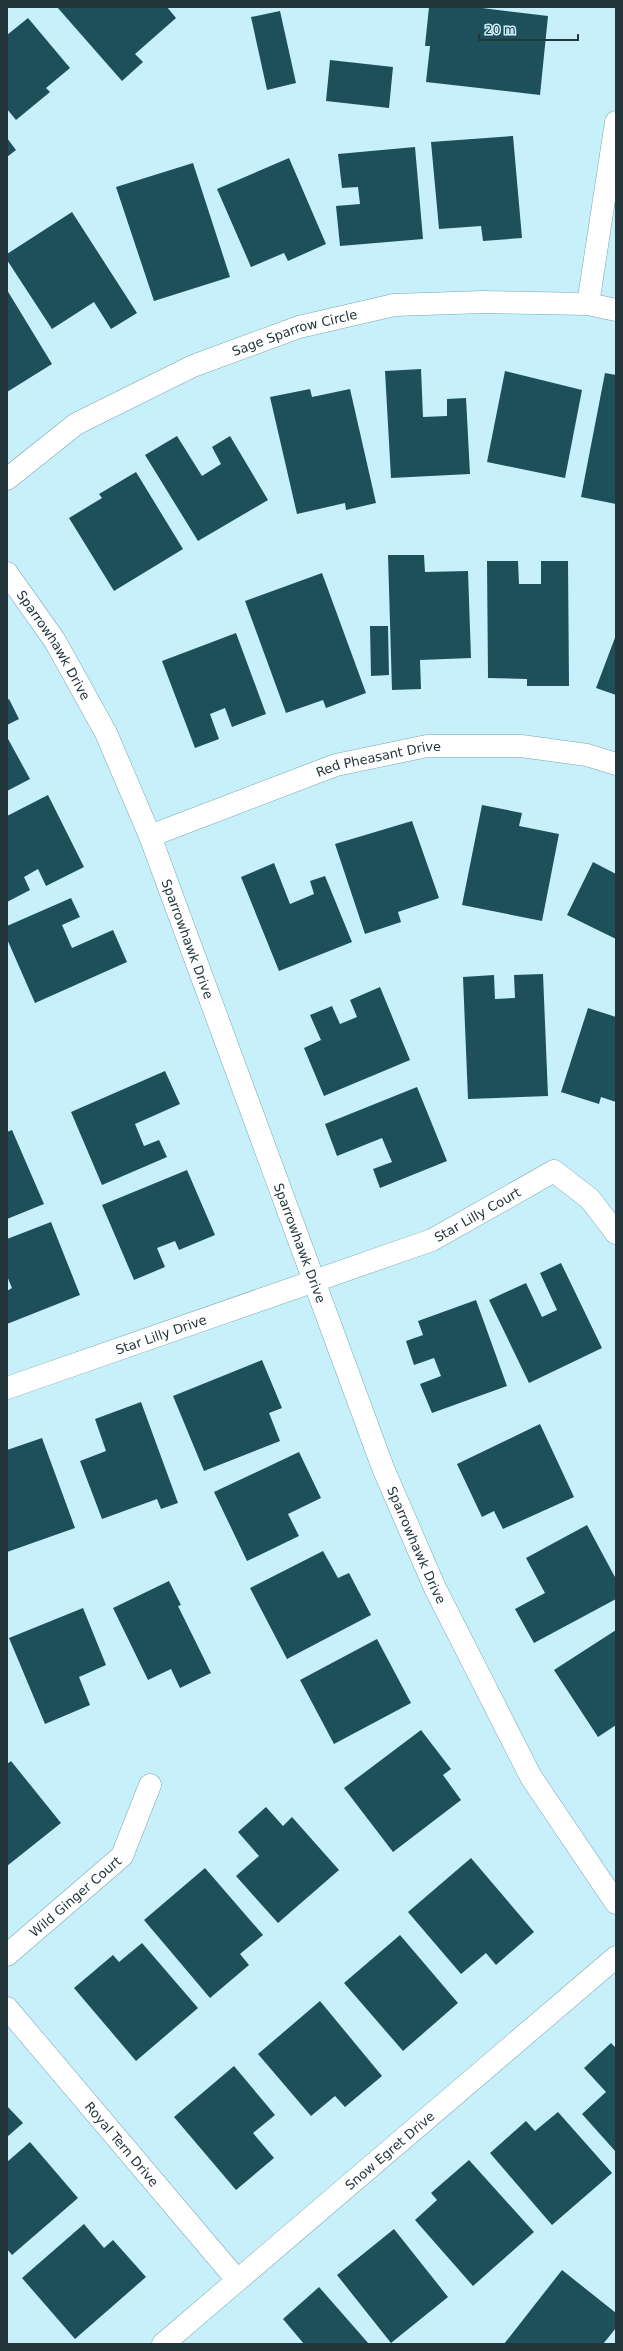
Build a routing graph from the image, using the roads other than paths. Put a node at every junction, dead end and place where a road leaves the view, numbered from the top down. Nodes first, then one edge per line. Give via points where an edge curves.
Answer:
1 (616, 122) edge
2 (588, 304) junction
3 (616, 310) edge
4 (7, 479) edge
5 (7, 573) edge
6 (616, 764) edge
7 (150, 836) junction
8 (616, 1233) edge
9 (315, 1281) junction
10 (7, 1388) edge
11 (150, 1785) dead end
12 (616, 1903) edge
13 (7, 1955) edge
14 (616, 1957) edge
15 (7, 2008) edge
16 (237, 2280) junction
17 (164, 2344) edge

1 - 2 street
2 - 3 street, Sage Sparrow Circle
2 - 4 street, Sage Sparrow Circle via 483,302 394,305 299,327 193,366 76,424
5 - 7 street, Sparrowhawk Drive via 55,641 106,733
6 - 7 street, Red Pheasant Drive via 587,755 521,746 427,746 336,765
7 - 9 street, Sparrowhawk Drive
8 - 9 street, Star Lilly Court via 590,1199 554,1171 432,1240
9 - 10 street, Star Lilly Drive
9 - 12 street, Sparrowhawk Drive via 383,1468 435,1588 531,1777
11 - 13 street, Wild Ginger Court via 122,1856
14 - 16 street, Snow Egret Drive
15 - 16 street, Royal Tern Drive
16 - 17 street, Snow Egret Drive

